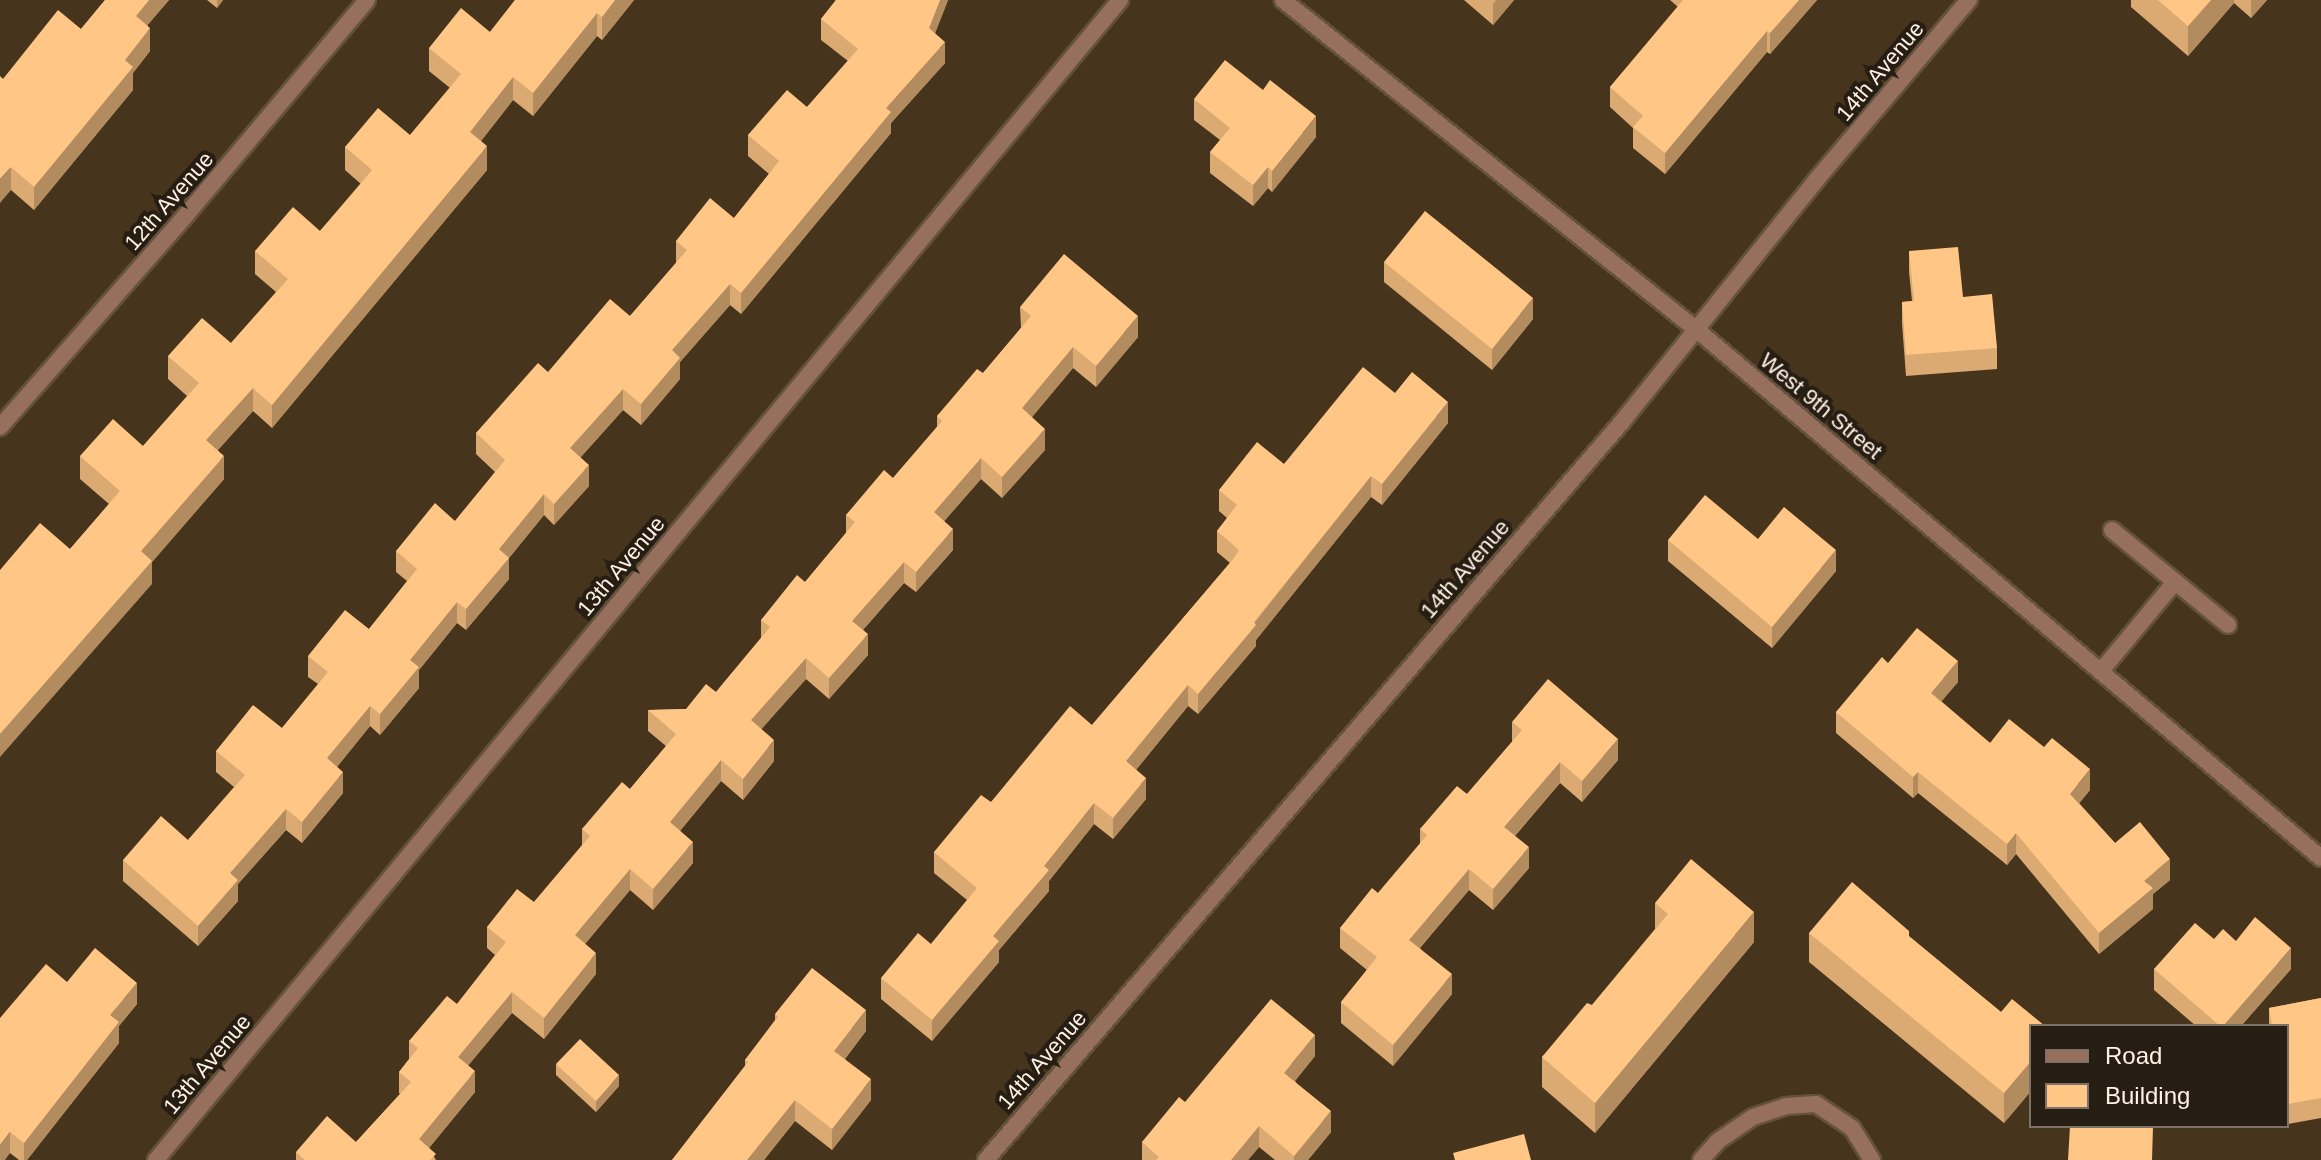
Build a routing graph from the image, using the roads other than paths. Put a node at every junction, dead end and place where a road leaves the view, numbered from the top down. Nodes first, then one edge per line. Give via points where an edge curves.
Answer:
1 (367, 0) edge
2 (1120, 0) edge
3 (1283, 0) edge
4 (1969, 0) edge
5 (1697, 330) junction
6 (0, 427) edge
7 (2112, 530) dead end
8 (2175, 582) junction
9 (2228, 625) dead end
10 (2101, 671) junction
11 (2321, 858) edge
12 (156, 1160) edge
13 (986, 1160) edge
14 (1701, 1160) edge
15 (1872, 1160) edge

1 - 6 street, 12th Avenue
2 - 12 street, 13th Avenue
3 - 5 street, West 9th Street
4 - 5 street, 14th Avenue
5 - 10 street, West 9th Street
5 - 13 street, 14th Avenue
7 - 8 street
8 - 9 street
8 - 10 street
10 - 11 street, West 9th Street
14 - 15 street via 1753,1117 1786,1106 1816,1104 1852,1128

